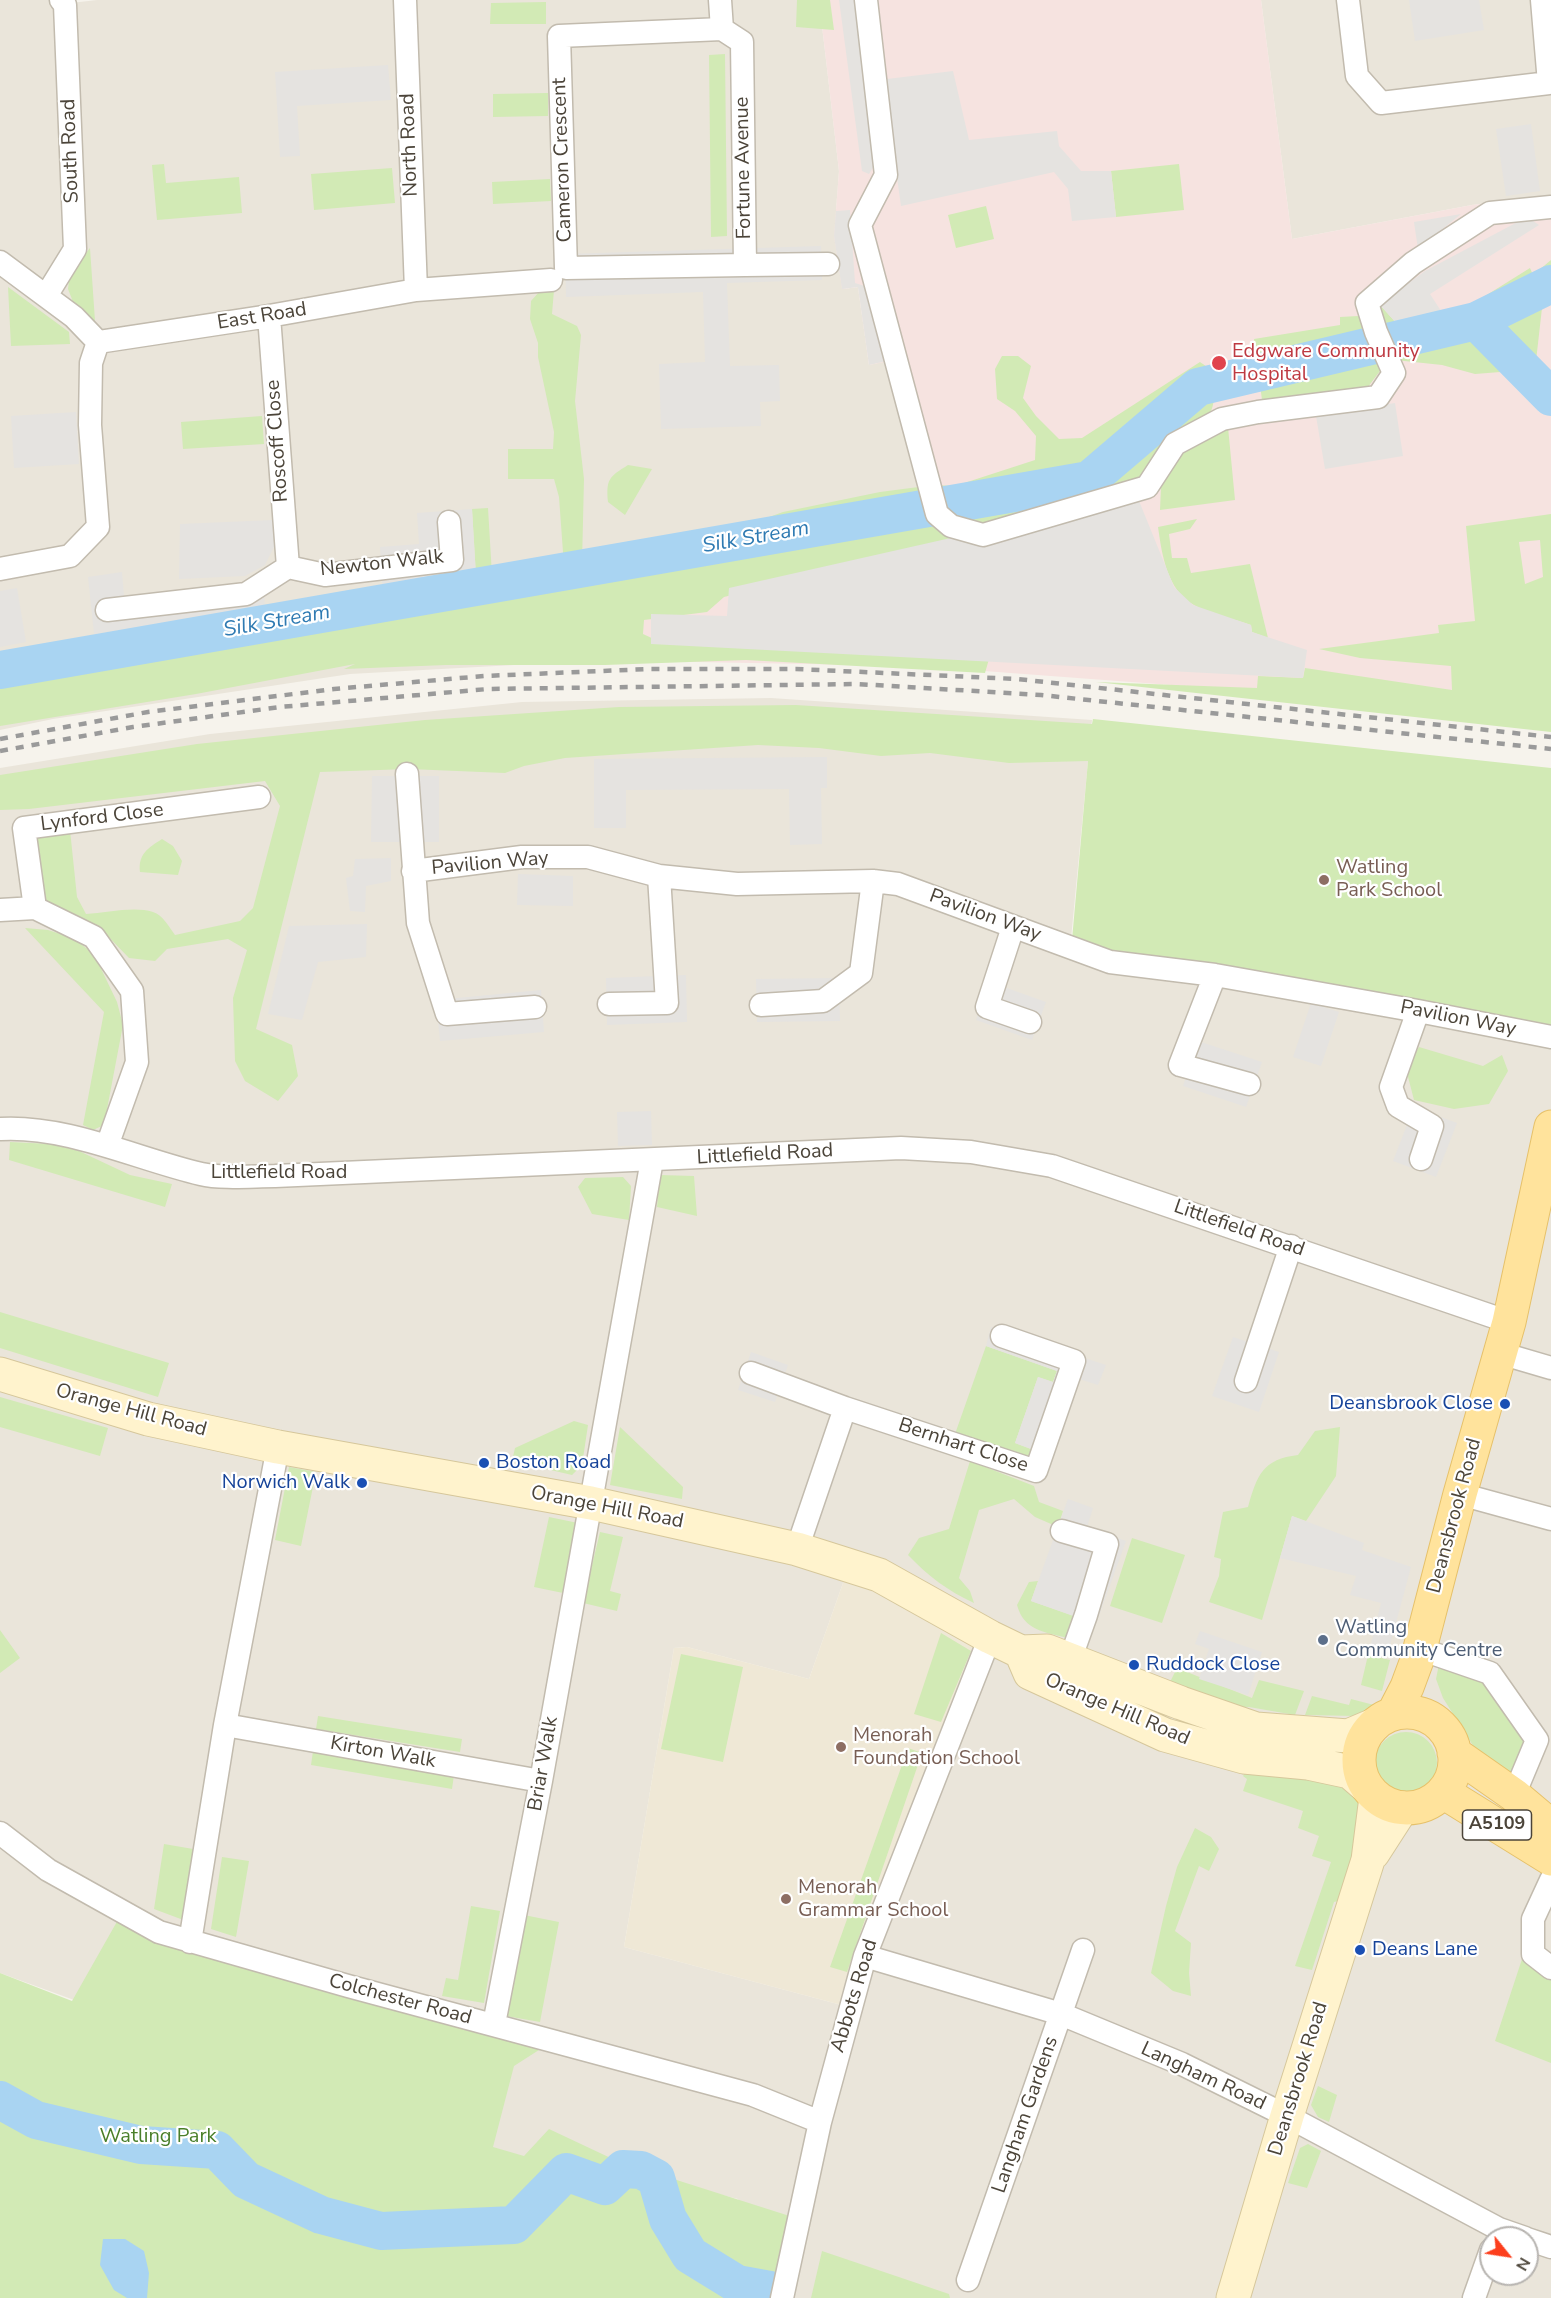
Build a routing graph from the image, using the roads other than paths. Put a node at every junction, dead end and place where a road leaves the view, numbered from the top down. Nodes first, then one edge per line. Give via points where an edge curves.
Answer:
1 (61, 0) edge
2 (405, 0) edge
3 (720, 0) edge
4 (866, 0) edge
5 (1348, 0) edge
6 (1542, 0) edge
7 (722, 29) junction
8 (1551, 207) edge
9 (0, 262) edge
10 (828, 264) dead end
11 (745, 265) junction
12 (551, 280) dead end
13 (416, 290) junction
14 (46, 296) junction
15 (269, 316) junction
16 (98, 342) junction
17 (449, 522) dead end
18 (288, 567) junction
19 (0, 569) edge
20 (107, 610) dead end
21 (407, 774) dead end
22 (259, 797) dead end
23 (413, 871) junction
24 (659, 876) junction
25 (873, 881) junction
26 (35, 908) junction
27 (0, 910) edge
28 (1013, 927) junction
29 (1215, 975) junction
30 (609, 1004) dead end
31 (761, 1005) dead end
32 (535, 1007) dead end
33 (1418, 1011) junction
34 (1030, 1022) dead end
35 (1551, 1037) edge
36 (1249, 1084) dead end
37 (0, 1129) edge
38 (1550, 1136) edge
39 (107, 1146) junction
40 (1421, 1159) dead end
41 (652, 1160) junction
42 (1291, 1246) junction
43 (1509, 1322) junction
44 (1002, 1336) dead end
45 (1500, 1353) junction
46 (1551, 1368) edge
47 (751, 1373) dead end
48 (0, 1374) edge
49 (1246, 1381) dead end
50 (845, 1408) junction
51 (278, 1447) junction
52 (1460, 1494) junction
53 (591, 1503) junction
54 (1551, 1519) edge
55 (1062, 1531) dead end
56 (797, 1549) junction
57 (990, 1638) junction
58 (1020, 1652) junction
59 (1418, 1654) junction
60 (1070, 1660) junction
61 (1076, 1694) junction
62 (1432, 1719) junction
63 (1384, 1720) junction
64 (225, 1725) junction
65 (1454, 1753) junction
66 (541, 1781) junction
67 (1443, 1792) junction
68 (1514, 1795) junction
69 (1381, 1797) junction
70 (1551, 1826) edge
71 (0, 1833) edge
72 (1551, 1859) edge
73 (1551, 1880) edge
74 (190, 1942) junction
75 (1083, 1950) dead end
76 (865, 1956) junction
77 (1551, 1968) edge
78 (1061, 2014) junction
79 (494, 2024) junction
80 (1287, 2116) junction
81 (820, 2122) junction
82 (1483, 2226) edge
83 (968, 2280) dead end
84 (782, 2298) edge
85 (1233, 2298) edge

1 - 14 street, South Road via 65,5 75,249
2 - 13 street, North Road
3 - 7 street
4 - 8 street via 886,175 860,225 934,504 951,526 983,535 1147,487 1175,444 1222,419 1378,397 1394,373 1367,303 1413,263 1490,213
5 - 6 street via 1356,76 1381,103 1549,83
7 - 11 street, Fortune Avenue via 742,42
7 - 11 street, Cameron Crescent via 559,36 566,268
9 - 14 street
10 - 11 street, Fortune Avenue
12 - 13 street, East Road
13 - 15 street, East Road
14 - 16 street
15 - 16 street, East Road
15 - 18 street, Roscoff Close
16 - 19 street via 91,363 90,426 98,527 70,556
17 - 18 street, Newton Walk via 452,560 325,575
18 - 20 street via 246,594
21 - 23 street
22 - 26 street, Lynford Close via 24,828
23 - 24 street, Pavilion Way via 522,857 588,857
23 - 32 street via 418,923 447,1014
24 - 25 street, Pavilion Way via 737,884
24 - 30 street via 668,1003
25 - 28 street, Pavilion Way via 898,884
25 - 31 street via 861,973 824,1001
26 - 27 street
26 - 39 street via 94,938 132,991 137,1062
28 - 29 street, Pavilion Way via 1110,962
28 - 34 street via 987,1007
29 - 33 street, Pavilion Way
29 - 36 street via 1180,1065
33 - 35 street, Pavilion Way
33 - 40 street via 1391,1088 1398,1106 1432,1126
37 - 39 street, Littlefield Road via 25,1128
38 - 43 main road, Deansbrook Road
39 - 41 street, Littlefield Road via 204,1175 275,1176
41 - 42 street, Littlefield Road via 901,1149 970,1152 1052,1166
41 - 53 street
42 - 43 street, Littlefield Road
42 - 49 street
43 - 45 main road, Deansbrook Road
44 - 50 street, Bernhart Close via 1074,1361 1036,1471
45 - 46 street
45 - 52 main road, Deansbrook Road
47 - 50 street, Bernhart Close
48 - 51 street, Orange Hill Road via 148,1419
50 - 56 street
51 - 53 street, Orange Hill Road
51 - 64 street
52 - 54 street
52 - 59 main road, Deansbrook Road
53 - 56 street, Orange Hill Road
53 - 66 street, Briar Walk
55 - 60 street via 1107,1544
56 - 57 street, Orange Hill Road via 879,1575
57 - 58 street, Orange Hill Road
57 - 76 street, Abbots Road
58 - 60 street, Orange Hill Road via 1047,1650
58 - 61 street, Orange Hill Road via 1030,1673
59 - 62 main road, Deansbrook Road via 1416,1686
59 - 63 main road, Deansbrook Road via 1407,1687
59 - 68 street via 1490,1673 1538,1740
60 - 61 street
60 - 63 street, Orange Hill Road via 1256,1729 1348,1736
61 - 69 street, Orange Hill Road via 1165,1735 1244,1757 1308,1763 1350,1772
62 - 63 main road via 1404,1712
62 - 65 main road via 1449,1734
63 - 69 main road via 1364,1738 1359,1754 1360,1769
64 - 66 street, Kirton Walk
64 - 74 street
65 - 67 main road via 1454,1770
65 - 68 main road, A5109
66 - 79 street, Briar Walk
67 - 69 main road via 1424,1805
67 - 72 main road, A5109
68 - 70 main road, A5109
69 - 80 street, Deansbrook Road via 1368,1860
71 - 74 street, Colchester Road via 48,1870 159,1932
73 - 77 street via 1533,1919 1533,1954
74 - 79 street, Colchester Road
75 - 78 street, Langham Gardens
76 - 78 street, Langham Road
76 - 81 street, Abbots Road
78 - 80 street, Langham Road via 1182,2064
78 - 83 street, Langham Gardens
79 - 81 street, Colchester Road via 753,2095
80 - 82 street, Langham Road
80 - 85 street, Deansbrook Road
81 - 84 street, Abbots Road

